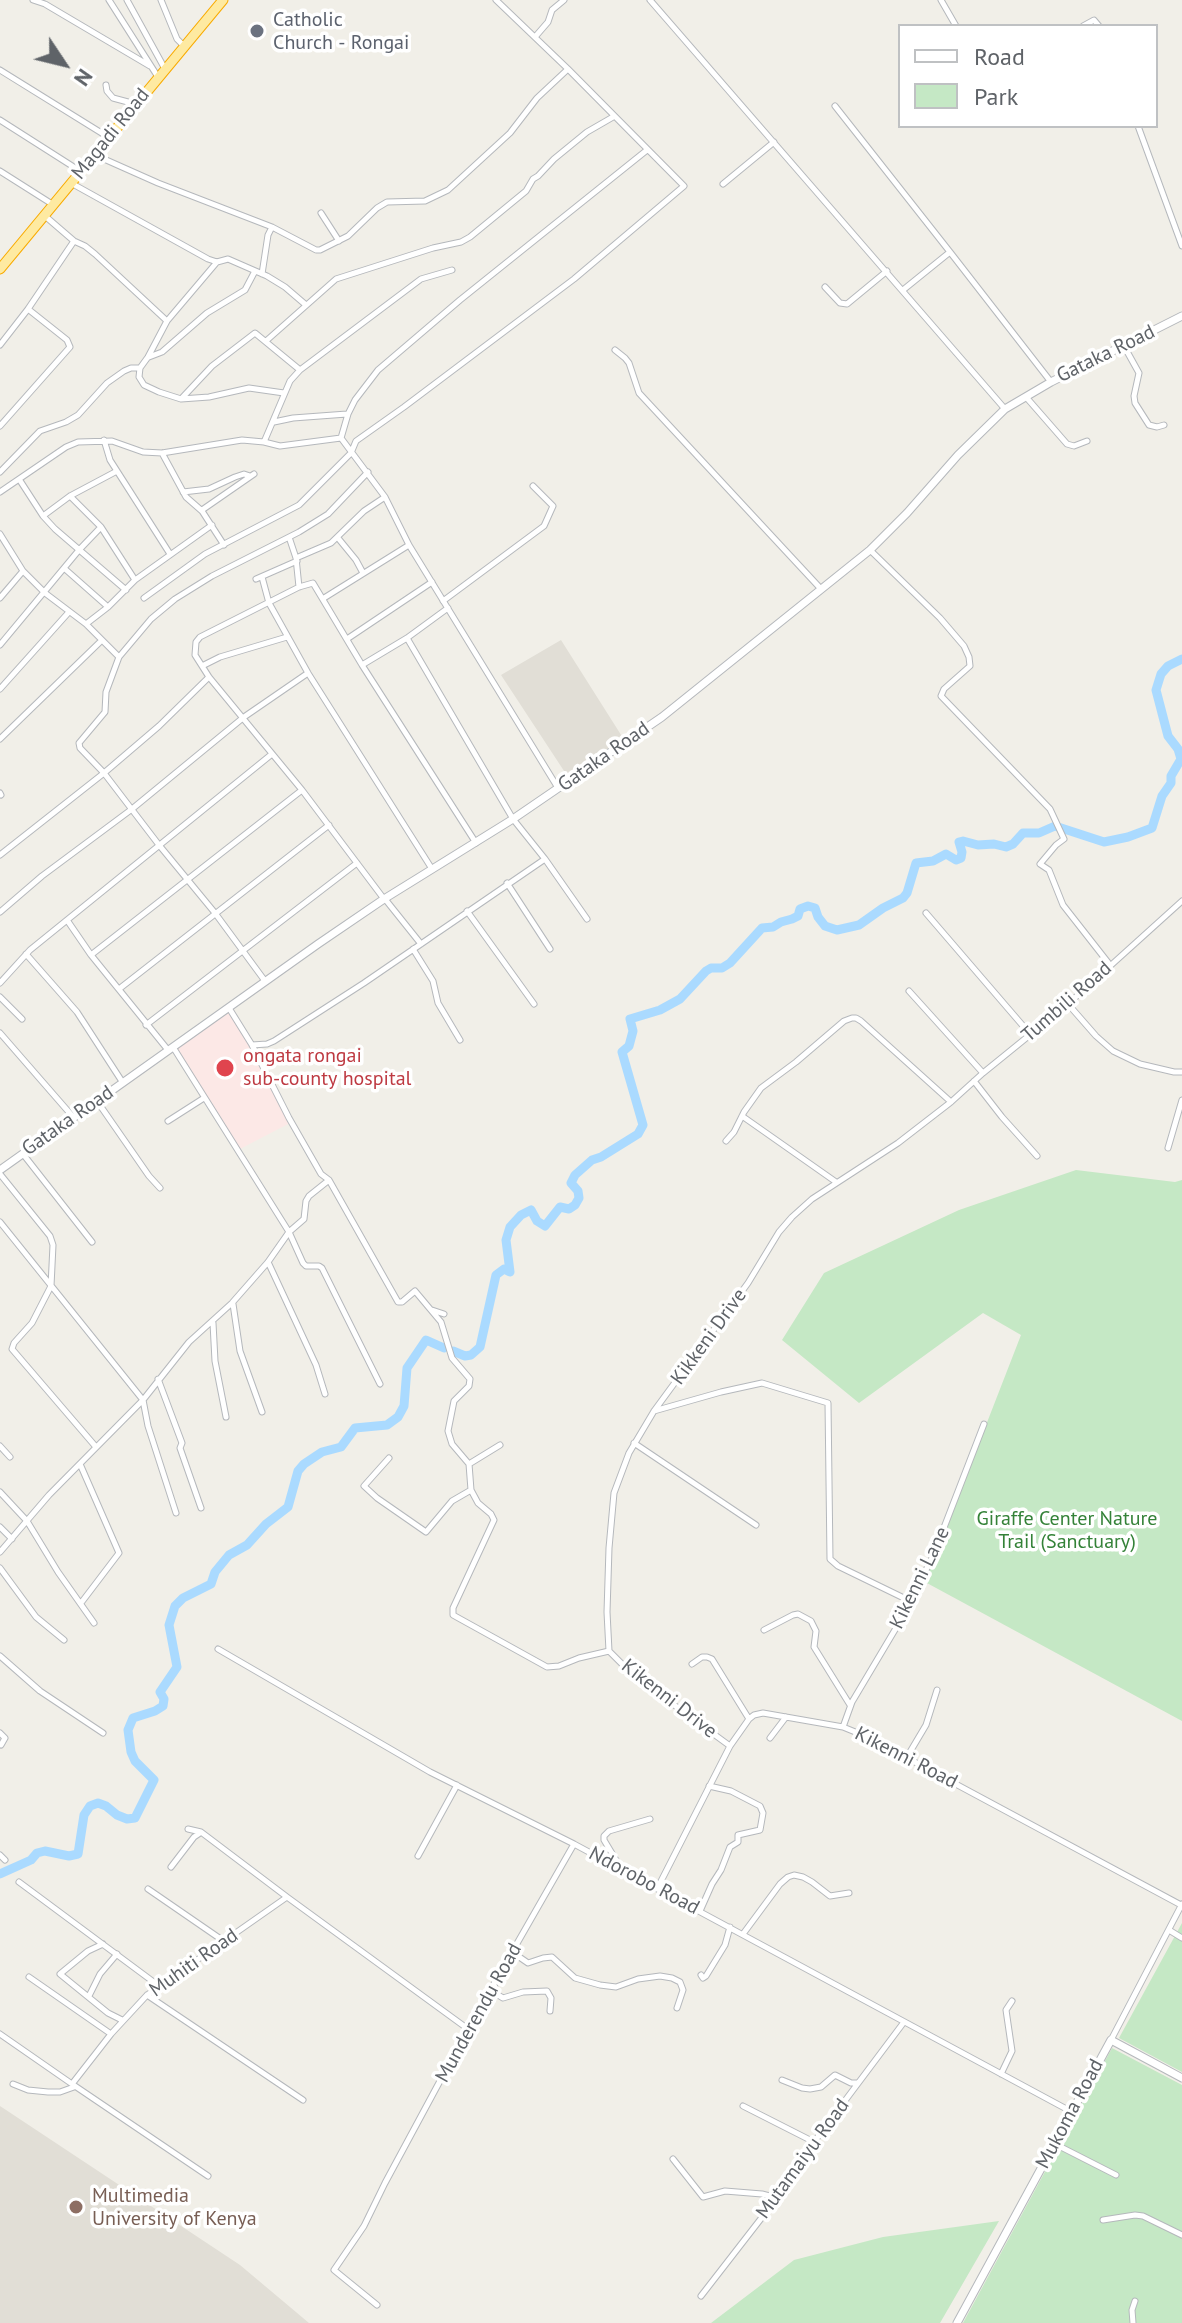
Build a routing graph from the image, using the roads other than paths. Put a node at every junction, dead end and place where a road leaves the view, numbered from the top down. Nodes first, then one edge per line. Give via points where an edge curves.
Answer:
1 (33, 0) edge
2 (109, 0) edge
3 (127, 0) edge
4 (161, 0) edge
5 (223, 0) edge
6 (564, 0) edge
7 (650, 0) edge
8 (941, 0) edge
9 (499, 1) edge
10 (955, 24) edge
11 (535, 37) junction
12 (184, 46) junction
13 (150, 66) junction
14 (568, 69) junction
15 (0, 70) edge
16 (162, 73) junction
17 (106, 85) dead end
18 (835, 106) dead end
19 (134, 107) junction
20 (613, 117) junction
21 (0, 120) edge
22 (1139, 128) edge
23 (109, 137) junction
24 (774, 142) junction
25 (647, 150) junction
26 (94, 155) junction
27 (0, 171) edge
28 (80, 171) junction
29 (71, 183) junction
30 (723, 184) dead end
31 (53, 205) junction
32 (321, 213) dead end
33 (44, 216) junction
34 (272, 227) junction
35 (74, 241) junction
36 (339, 241) junction
37 (1182, 246) edge
38 (950, 252) junction
39 (217, 262) junction
40 (0, 269) edge
41 (452, 270) dead end
42 (887, 271) junction
43 (258, 272) junction
44 (825, 287) dead end
45 (903, 290) junction
46 (306, 305) junction
47 (28, 309) junction
48 (1182, 316) edge
49 (167, 321) junction
50 (266, 341) junction
51 (0, 345) edge
52 (1124, 346) junction
53 (615, 350) dead end
54 (148, 357) junction
55 (140, 368) junction
56 (300, 370) junction
57 (1051, 382) junction
58 (284, 393) junction
59 (1026, 397) junction
60 (181, 399) junction
61 (1005, 409) junction
62 (348, 414) junction
63 (273, 423) junction
64 (1164, 425) dead end
65 (0, 426) edge
66 (341, 438) junction
67 (104, 440) junction
68 (1087, 441) dead end
69 (264, 442) junction
70 (162, 453) junction
71 (351, 453) junction
72 (117, 471) junction
73 (0, 472) edge
74 (368, 472) junction
75 (19, 479) junction
76 (533, 486) dead end
77 (0, 492) edge
78 (183, 492) junction
79 (70, 496) junction
80 (385, 497) junction
81 (202, 510) junction
82 (43, 516) junction
83 (212, 525) junction
84 (101, 527) junction
85 (289, 537) junction
86 (337, 538) junction
87 (1, 539) edge
88 (224, 545) junction
89 (409, 545) junction
90 (79, 550) junction
91 (870, 550) junction
92 (170, 554) junction
93 (296, 560) junction
94 (65, 569) junction
95 (23, 571) junction
96 (363, 573) junction
97 (135, 580) junction
98 (432, 582) junction
99 (299, 587) junction
100 (126, 590) junction
101 (822, 590) junction
102 (45, 593) junction
103 (0, 598) edge
104 (144, 598) dead end
105 (324, 598) junction
106 (443, 601) junction
107 (269, 603) junction
108 (108, 607) junction
109 (448, 608) junction
110 (69, 612) junction
111 (86, 624) junction
112 (287, 637) junction
113 (407, 638) junction
114 (347, 639) junction
115 (101, 641) junction
116 (0, 645) edge
117 (119, 657) junction
118 (362, 665) junction
119 (202, 666) junction
120 (308, 673) junction
121 (209, 677) junction
122 (0, 689) edge
123 (244, 717) junction
124 (0, 739) edge
125 (272, 754) junction
126 (104, 773) junction
127 (558, 788) junction
128 (302, 790) junction
129 (132, 809) junction
130 (513, 819) junction
131 (329, 825) junction
132 (476, 843) junction
133 (159, 845) junction
134 (0, 855) edge
135 (545, 859) junction
136 (357, 863) junction
137 (433, 870) junction
138 (188, 879) junction
139 (507, 883) junction
140 (385, 899) junction
141 (1182, 901) edge
142 (467, 911) junction
143 (0, 912) edge
144 (215, 913) junction
145 (926, 913) dead end
146 (587, 919) dead end
147 (67, 920) junction
148 (421, 944) junction
149 (413, 949) junction
150 (550, 949) dead end
151 (242, 951) junction
152 (26, 954) junction
153 (91, 955) junction
154 (1110, 965) junction
155 (265, 981) junction
156 (0, 983) edge
157 (119, 989) junction
158 (909, 991) dead end
159 (0, 997) edge
160 (534, 1004) dead end
161 (1068, 1004) junction
162 (229, 1008) junction
163 (22, 1019) dead end
164 (146, 1025) junction
165 (0, 1033) edge
166 (1030, 1034) junction
167 (460, 1040) dead end
168 (252, 1045) junction
169 (170, 1048) junction
170 (1182, 1072) edge
171 (983, 1073) junction
172 (974, 1081) junction
173 (123, 1083) junction
174 (204, 1098) junction
175 (1182, 1100) edge
176 (97, 1101) junction
177 (951, 1102) junction
178 (742, 1116) junction
179 (74, 1118) junction
180 (168, 1121) dead end
181 (726, 1141) dead end
182 (1168, 1148) dead end
183 (22, 1153) junction
184 (1037, 1156) dead end
185 (0, 1172) edge
186 (329, 1180) junction
187 (836, 1182) junction
188 (160, 1188) dead end
189 (0, 1222) edge
190 (289, 1232) junction
191 (92, 1242) dead end
192 (268, 1262) junction
193 (51, 1286) junction
194 (232, 1303) junction
195 (431, 1310) junction
196 (444, 1314) dead end
197 (213, 1322) junction
198 (158, 1379) junction
199 (380, 1384) dead end
200 (325, 1394) dead end
201 (143, 1400) junction
202 (654, 1411) junction
203 (262, 1412) dead end
204 (226, 1417) dead end
205 (984, 1424) dead end
206 (634, 1443) junction
207 (500, 1445) dead end
208 (0, 1446) edge
209 (96, 1447) junction
210 (10, 1457) dead end
211 (389, 1458) dead end
212 (80, 1464) junction
213 (469, 1464) junction
214 (471, 1490) junction
215 (0, 1492) edge
216 (201, 1508) dead end
217 (176, 1513) dead end
218 (27, 1521) junction
219 (756, 1525) dead end
220 (0, 1527) edge
221 (12, 1539) junction
222 (0, 1552) edge
223 (0, 1568) edge
224 (910, 1601) junction
225 (81, 1603) junction
226 (94, 1623) dead end
227 (764, 1630) dead end
228 (64, 1640) dead end
229 (218, 1649) dead end
230 (609, 1651) junction
231 (0, 1656) edge
232 (692, 1664) dead end
233 (937, 1690) dead end
234 (851, 1706) junction
235 (786, 1717) junction
236 (749, 1719) junction
237 (843, 1727) junction
238 (0, 1733) edge
239 (103, 1733) dead end
240 (770, 1738) dead end
241 (1, 1745) edge
242 (730, 1746) junction
243 (907, 1757) junction
244 (457, 1785) junction
245 (709, 1786) junction
246 (650, 1819) dead end
247 (188, 1829) dead end
248 (201, 1832) junction
249 (574, 1844) junction
250 (0, 1855) edge
251 (418, 1856) dead end
252 (5, 1860) dead end
253 (171, 1867) dead end
254 (622, 1870) junction
255 (19, 1882) dead end
256 (148, 1889) dead end
257 (657, 1889) junction
258 (849, 1893) dead end
259 (287, 1897) junction
260 (1182, 1905) edge
261 (700, 1911) junction
262 (730, 1927) junction
263 (1169, 1930) junction
264 (743, 1934) junction
265 (1182, 1938) edge
266 (225, 1942) junction
267 (103, 1944) junction
268 (512, 1952) junction
269 (117, 1954) junction
270 (701, 1975) dead end
271 (29, 1977) dead end
272 (494, 1984) junction
273 (159, 1986) junction
274 (147, 1995) junction
275 (89, 1996) junction
276 (1012, 2001) dead end
277 (677, 2008) dead end
278 (550, 2011) dead end
279 (122, 2020) junction
280 (904, 2022) junction
281 (468, 2029) junction
282 (0, 2034) edge
283 (111, 2034) junction
284 (1111, 2040) junction
285 (1001, 2074) junction
286 (1182, 2078) edge
287 (782, 2080) dead end
288 (858, 2083) junction
289 (13, 2084) dead end
290 (73, 2085) junction
291 (303, 2100) dead end
292 (743, 2106) dead end
293 (1072, 2112) junction
294 (814, 2142) junction
295 (1055, 2144) junction
296 (673, 2159) dead end
297 (1116, 2175) dead end
298 (208, 2176) dead end
299 (777, 2198) junction
300 (1103, 2220) dead end
301 (1182, 2235) edge
302 (701, 2296) dead end
303 (1135, 2301) dead end
304 (377, 2305) dead end
305 (957, 2323) edge
306 (1133, 2323) edge

1 - 13 street
2 - 13 street
3 - 16 street
4 - 12 street
5 - 12 highway, Magadi Road
6 - 11 street
7 - 24 street
8 - 10 street
9 - 11 street
11 - 14 street
12 - 16 highway, Magadi Road
13 - 16 street
14 - 20 street
14 - 36 street via 448,190 425,201 387,202
15 - 23 street
16 - 19 highway, Magadi Road
17 - 19 street via 113,98
18 - 38 street
19 - 23 highway, Magadi Road
20 - 25 street
20 - 46 street via 554,159 526,191 470,237 336,279
21 - 28 street
22 - 37 street
23 - 26 highway, Magadi Road
24 - 30 street
24 - 42 street
25 - 62 street via 378,370
25 - 71 street via 684,186 574,279 356,441
26 - 28 highway, Magadi Road
26 - 34 street
27 - 31 street
28 - 29 highway, Magadi Road
29 - 31 highway, Magadi Road
29 - 39 street
31 - 33 highway, Magadi Road
32 - 36 street
33 - 35 street
33 - 40 highway, Magadi Road
34 - 36 street via 316,250
34 - 43 street
35 - 47 street
35 - 49 street
38 - 45 street
38 - 57 street
39 - 43 street via 228,259
39 - 49 street
41 - 56 street via 421,279
42 - 44 street via 847,304
42 - 45 street
43 - 46 street
43 - 54 street via 245,290
45 - 61 street
46 - 50 street
47 - 51 street
47 - 65 street via 70,347
48 - 52 street, Gataka Road
49 - 54 street
50 - 56 street
50 - 60 street via 251,335
52 - 57 street, Gataka Road
52 - 64 street via 1139,373 1135,403 1149,425
53 - 101 street via 625,358 639,393
54 - 55 street
55 - 60 street via 144,385
55 - 73 street via 107,383 78,415 40,431
56 - 58 street
57 - 59 street, Gataka Road
58 - 60 street via 249,388
58 - 63 street
59 - 61 street, Gataka Road
59 - 68 street via 1067,444
61 - 91 street, Gataka Road
62 - 63 street
62 - 66 street
63 - 69 street
66 - 69 street via 280,446
66 - 71 street
67 - 70 street
67 - 72 street
67 - 75 street via 66,447
69 - 70 street via 242,440
70 - 78 street
71 - 74 street
71 - 88 street via 299,505
72 - 79 street
72 - 92 street
74 - 80 street
74 - 85 street via 328,514
75 - 77 street
75 - 82 street
76 - 106 street via 553,506 544,526
78 - 81 street
78 - 81 street via 252,475
79 - 82 street
79 - 84 street
80 - 86 street
80 - 89 street
81 - 83 street
82 - 90 street
83 - 88 street
83 - 92 street
84 - 90 street
84 - 97 street
85 - 93 street
85 - 117 street via 175,599
86 - 93 street
86 - 96 street
87 - 95 street
88 - 104 street
89 - 96 street
89 - 98 street
90 - 94 street
90 - 100 street
91 - 101 street, Gataka Road
91 - 154 street via 964,646 970,666 941,696 1055,818 1064,839 1040,864 1049,870 1063,905
92 - 97 street
93 - 99 street
93 - 107 street via 259,578
94 - 102 street
94 - 108 street
95 - 102 street
95 - 103 street
96 - 105 street
97 - 100 street
98 - 106 street
98 - 114 street
99 - 105 street via 313,583
99 - 107 street
100 - 108 street
101 - 127 street, Gataka Road via 662,717
102 - 110 street
102 - 116 street
105 - 114 street
106 - 109 street
107 - 112 street
107 - 119 street via 200,637 194,649
108 - 111 street
109 - 113 street
109 - 127 street
110 - 111 street
110 - 122 street
111 - 115 street
112 - 119 street
112 - 120 street
113 - 118 street
113 - 130 street
114 - 118 street
115 - 117 street
115 - 124 street
117 - 126 street via 105,712 79,743
118 - 132 street
119 - 121 street
120 - 123 street
120 - 137 street
121 - 123 street
121 - 126 street
123 - 125 street
123 - 129 street
125 - 128 street
125 - 133 street
126 - 129 street
126 - 134 street
127 - 130 street, Gataka Road
128 - 131 street
128 - 138 street
129 - 133 street
129 - 143 street
130 - 132 street, Gataka Road
130 - 135 street
131 - 136 street
131 - 144 street
132 - 137 street, Gataka Road
133 - 138 street
133 - 147 street
135 - 139 street
135 - 146 street
136 - 140 street
136 - 151 street
137 - 140 street, Gataka Road
138 - 144 street
138 - 153 street
139 - 142 street
139 - 150 street
140 - 148 street
140 - 155 street, Gataka Road
141 - 154 street, Tumbili Road
142 - 148 street
142 - 160 street
144 - 151 street
144 - 157 street
145 - 166 street
147 - 152 street
147 - 153 street
148 - 149 street
149 - 167 street
149 - 168 street via 274,1041
151 - 155 street
151 - 164 street
152 - 156 street
152 - 173 street via 72,1005
153 - 157 street
154 - 161 street, Tumbili Road
155 - 162 street, Gataka Road
157 - 164 street
158 - 171 street
159 - 163 street
161 - 166 street, Tumbili Road
161 - 170 street via 1113,1051 1140,1064
162 - 168 street
162 - 169 street, Gataka Road
164 - 169 street
165 - 179 street
166 - 171 street, Tumbili Road
168 - 186 street via 289,1118
169 - 173 street, Gataka Road
169 - 174 street
171 - 172 street, Tumbili Road
172 - 177 street, Tumbili Road
172 - 184 street
173 - 176 street, Gataka Road
174 - 180 street
174 - 190 street
175 - 182 street
176 - 179 street, Gataka Road
176 - 188 street
177 - 178 street via 852,1018 761,1088
177 - 187 street, Kikkeni Drive
178 - 181 street
178 - 187 street
179 - 183 street, Gataka Road
183 - 185 street, Gataka Road
183 - 191 street
185 - 193 street via 50,1236
186 - 190 street via 309,1196 304,1219
186 - 195 street via 398,1302 414,1291
187 - 202 street, Kikkeni Drive via 779,1232
189 - 193 street
190 - 192 street
190 - 199 street via 304,1265 322,1268
192 - 194 street
192 - 200 street
193 - 201 street
193 - 209 street via 12,1349
194 - 197 street
194 - 203 street via 240,1351
195 - 196 street
195 - 213 street via 443,1326 452,1358 470,1379 454,1401 448,1431
197 - 198 street
197 - 204 street
198 - 201 street
198 - 216 street
201 - 209 street
201 - 217 street
202 - 206 street, Kikkeni Drive
202 - 224 street via 762,1383 828,1403 830,1559
205 - 224 street, Kikenni Lane
206 - 219 street
206 - 230 street, Kikkeni Drive via 614,1493
207 - 213 street
208 - 210 street
209 - 212 street
211 - 214 street via 364,1486 426,1532 452,1501
212 - 218 street
212 - 225 street via 119,1553
213 - 214 street
214 - 230 street via 494,1520 453,1615 547,1667
215 - 218 street
218 - 221 street
218 - 225 street
220 - 221 street
221 - 222 street
223 - 228 street via 36,1617
224 - 234 street, Kikenni Lane
225 - 226 street
227 - 234 street via 798,1614 811,1621 814,1647
229 - 244 street, Ndorobo Road
230 - 242 street, Kikenni Drive via 633,1675
231 - 239 street via 40,1691
232 - 236 street via 702,1657 712,1659
233 - 243 street via 931,1714
234 - 237 street, Kikenni Lane
235 - 236 street, Kikenni Road via 758,1713
235 - 237 street, Kikenni Road
235 - 240 street
236 - 242 street
237 - 243 street, Kikenni Road
238 - 241 street via 5,1739
242 - 245 street
243 - 260 street, Kikenni Road
244 - 249 street, Ndorobo Road
244 - 251 street
245 - 257 street
245 - 261 street via 731,1791 760,1806 763,1813 760,1830 738,1835 730,1847
246 - 254 street via 604,1836
247 - 248 street
248 - 253 street
248 - 259 street
249 - 254 street, Ndorobo Road
249 - 268 street, Munderendu Road
250 - 252 street
254 - 257 street, Ndorobo Road
255 - 267 street
256 - 266 street
257 - 261 street, Ndorobo Road
258 - 264 street via 830,1896 803,1877 788,1877
259 - 266 street, Muhiti Road
259 - 281 street
260 - 263 street, Mukoma Road
261 - 262 street, Ndorobo Road
262 - 264 street, Ndorobo Road
262 - 270 street via 725,1945 706,1976
263 - 265 street
263 - 284 street, Mukoma Road
264 - 280 street, Ndorobo Road
266 - 273 street, Muhiti Road
267 - 269 street
267 - 275 street via 60,1974
268 - 272 street, Munderendu Road
268 - 277 street via 528,1963 552,1957 575,1978 606,1986 672,1978 683,1990
269 - 273 street
269 - 275 street
271 - 283 street
272 - 278 street via 501,1997 547,1991
272 - 281 street, Munderendu Road
273 - 274 street, Muhiti Road
274 - 279 street, Muhiti Road
274 - 291 street
275 - 279 street
276 - 285 street via 1006,2010 1012,2051
279 - 283 street, Muhiti Road
280 - 285 street, Ndorobo Road
280 - 288 street, Mutamaiyu Road
281 - 304 street, Munderendu Road via 364,2226 334,2270
282 - 290 street
283 - 290 street, Muhiti Road
284 - 286 street
284 - 293 street, Mukoma Road
285 - 293 street, Ndorobo Road
287 - 288 street via 810,2089 835,2075
288 - 294 street, Mutamaiyu Road
289 - 290 street via 48,2092
290 - 298 street
292 - 294 street
293 - 295 street, Mukoma Road
294 - 299 street, Mutamaiyu Road
295 - 297 street
295 - 305 street, Mukoma Road
296 - 299 street via 703,2197 725,2191
299 - 302 street, Mutamaiyu Road
300 - 301 street via 1143,2216
303 - 306 street

